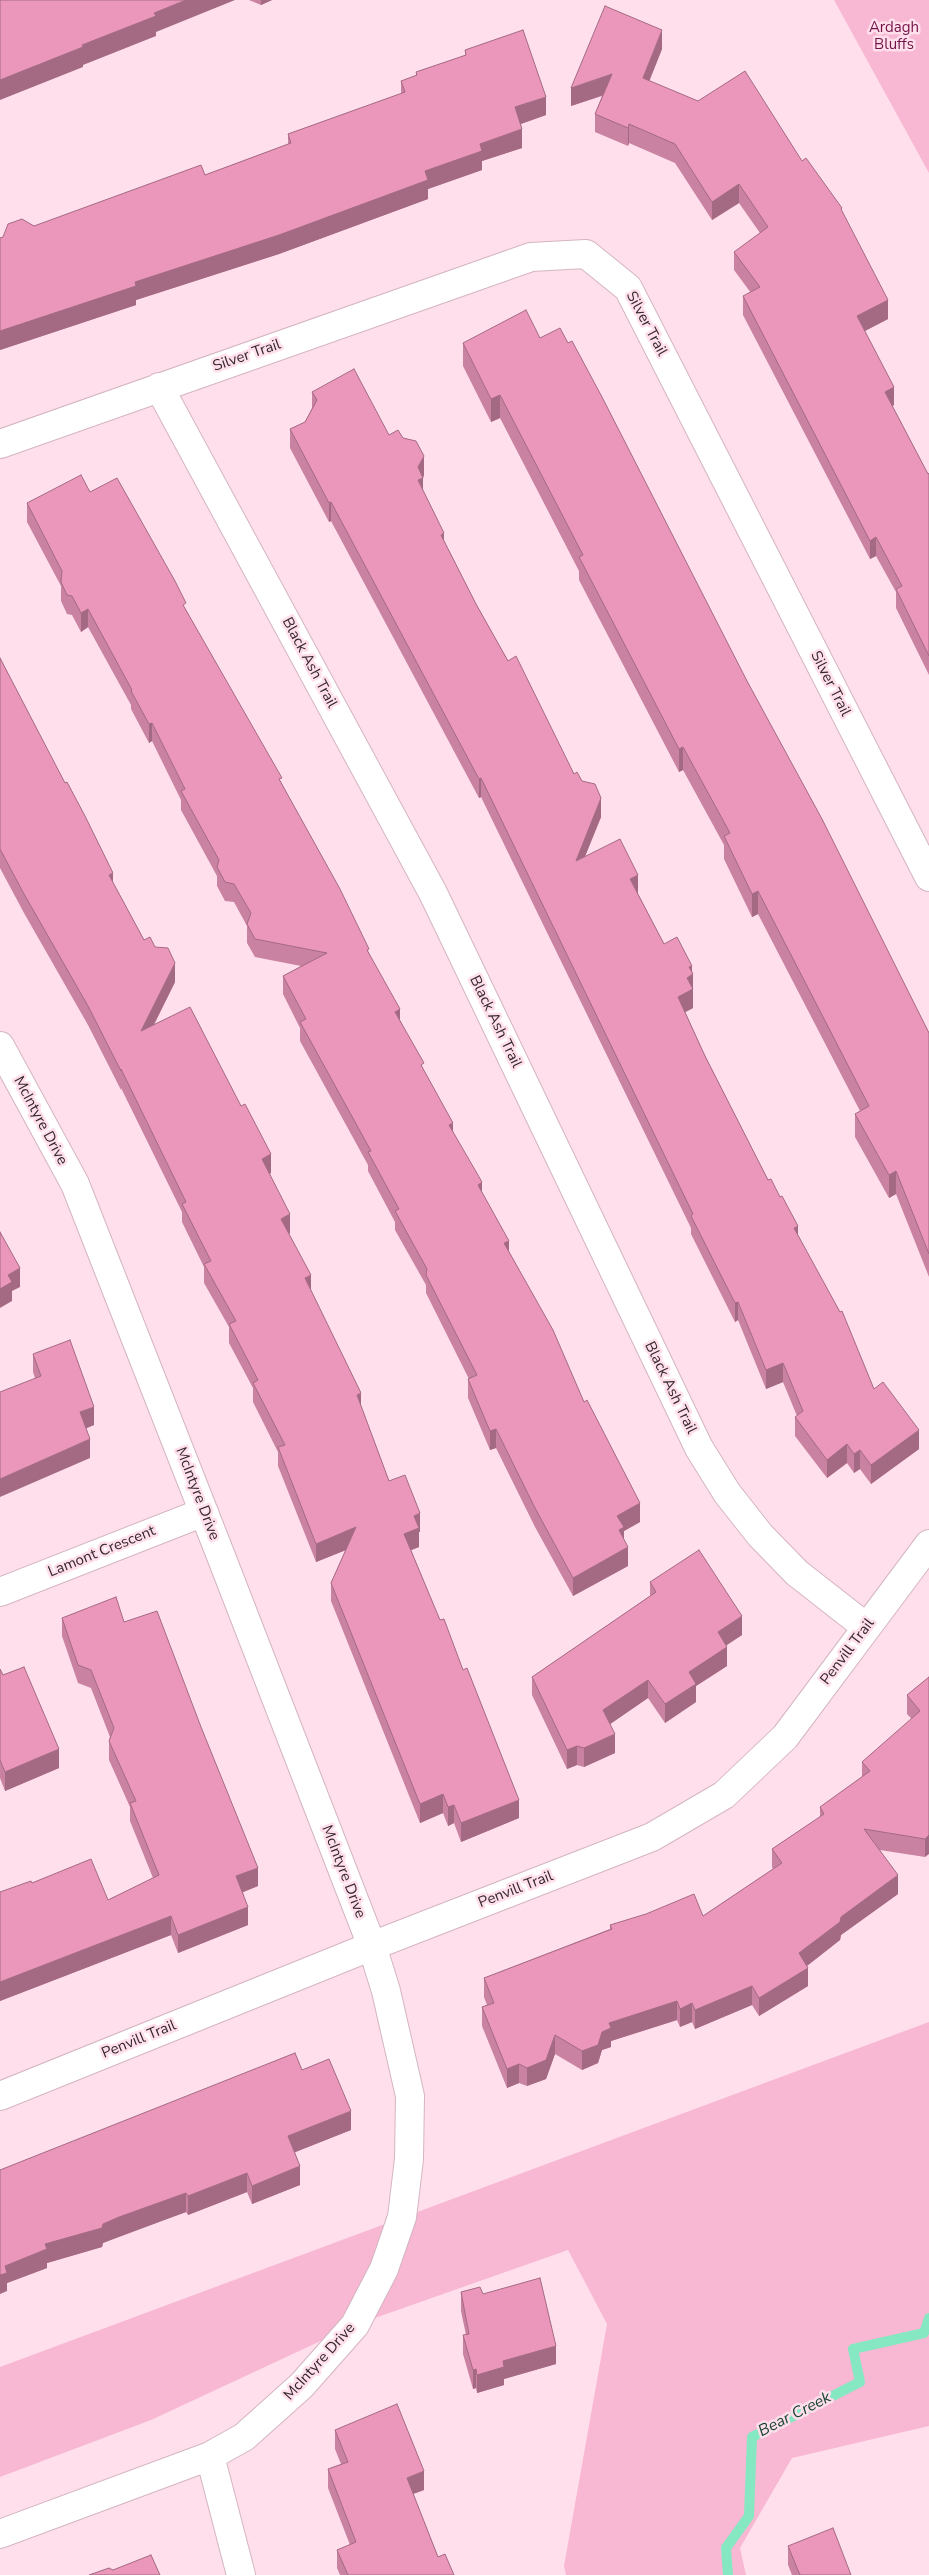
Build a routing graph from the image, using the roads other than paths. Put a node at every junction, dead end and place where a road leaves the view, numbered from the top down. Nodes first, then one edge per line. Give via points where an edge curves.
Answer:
1 (160, 387) junction
2 (0, 444) edge
3 (929, 877) edge
4 (0, 1046) edge
5 (204, 1512) junction
6 (929, 1544) edge
7 (0, 1592) edge
8 (866, 1628) junction
9 (372, 1946) junction
10 (0, 2096) edge
11 (210, 2456) junction
12 (0, 2534) edge
13 (241, 2575) edge

1 - 2 street, Silver Trail
1 - 3 street, Silver Trail via 531,257 586,254 628,288
1 - 8 street, Black Ash Trail via 433,893 699,1448 727,1493 760,1535 797,1573
4 - 5 street, McIntyre Drive via 75,1184
5 - 7 street, Lamont Crescent
5 - 9 street, McIntyre Drive
6 - 8 street, Penvill Trail
8 - 9 street, Penvill Trail via 785,1737 724,1796 652,1838
9 - 10 street, Penvill Trail
9 - 11 street, McIntyre Drive via 386,1991 410,2096 409,2159 402,2217 384,2269 355,2324 302,2385 244,2437
11 - 12 street, McIntyre Drive
11 - 13 street

